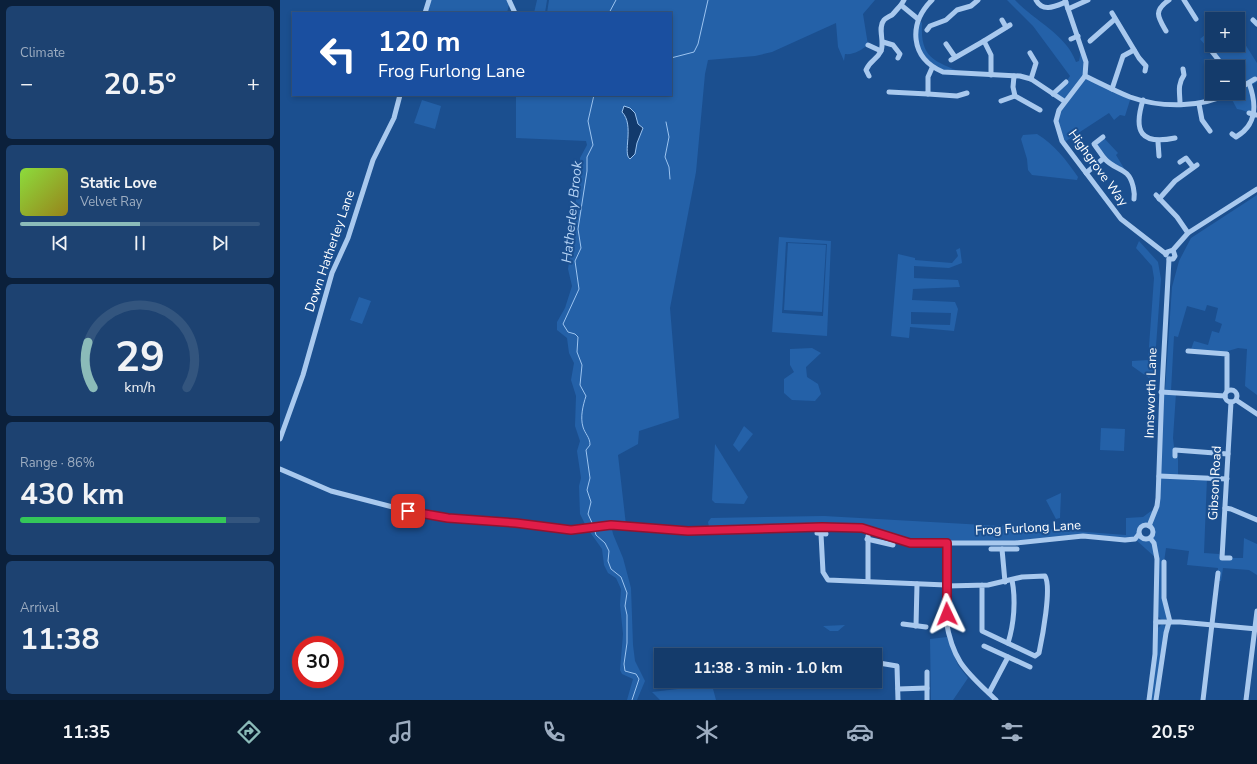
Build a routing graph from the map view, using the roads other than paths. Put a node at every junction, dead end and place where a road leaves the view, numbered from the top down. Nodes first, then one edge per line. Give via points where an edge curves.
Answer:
1 (429, 0) edge
2 (509, 0) edge
3 (904, 0) edge
4 (932, 0) edge
5 (1036, 0) edge
6 (1088, 0) edge
7 (1167, 0) edge
8 (1184, 0) edge
9 (980, 1) edge
10 (1065, 1) edge
11 (900, 5) junction
12 (1068, 9) junction
13 (425, 12) edge
14 (515, 12) edge
15 (1112, 13) dead end
16 (1193, 18) dead end
17 (918, 19) junction
18 (1115, 19) junction
19 (1002, 20) dead end
20 (1253, 20) dead end
21 (1257, 24) edge
22 (928, 26) dead end
23 (1166, 28) dead end
24 (1078, 36) junction
25 (1071, 39) dead end
26 (984, 41) junction
27 (1090, 41) dead end
28 (883, 42) junction
29 (868, 44) dead end
30 (946, 44) dead end
31 (1134, 50) junction
32 (881, 51) junction
33 (1216, 52) edge
34 (1030, 53) dead end
35 (1214, 54) joint
36 (900, 55) dead end
37 (1219, 60) edge
38 (1147, 67) dead end
39 (932, 68) junction
40 (1183, 69) dead end
41 (991, 75) junction
42 (869, 76) dead end
43 (1014, 76) junction
44 (1085, 76) junction
45 (1031, 79) junction
46 (1255, 79) dead end
47 (1066, 82) dead end
48 (1249, 83) junction
49 (1245, 85) edge
50 (1112, 89) junction
51 (892, 91) dead end
52 (928, 94) junction
53 (1053, 94) junction
54 (400, 96) edge
55 (964, 96) dead end
56 (1015, 96) junction
57 (1143, 100) junction
58 (1214, 100) edge
59 (1001, 101) dead end
60 (1064, 101) junction
61 (1180, 104) junction
62 (1199, 104) junction
63 (1038, 107) dead end
64 (1250, 114) dead end
65 (1256, 114) junction
66 (1210, 131) dead end
67 (1168, 133) dead end
68 (1103, 137) dead end
69 (1235, 138) dead end
70 (1158, 142) junction
71 (1159, 156) dead end
72 (1104, 158) junction
73 (1180, 162) dead end
74 (1086, 173) junction
75 (1257, 189) edge
76 (1136, 196) dead end
77 (1188, 233) junction
78 (1173, 250) junction
79 (1166, 254) junction
80 (1169, 259) junction
81 (1188, 351) dead end
82 (1161, 392) junction
83 (1226, 394) junction
84 (1234, 401) junction
85 (1257, 414) edge
86 (280, 439) edge
87 (1228, 454) junction
88 (1175, 456) dead end
89 (280, 469) edge
90 (1159, 476) junction
91 (1227, 479) junction
92 (1225, 508) junction
93 (1257, 520) edge
94 (1149, 526) junction
95 (821, 534) dead end
96 (1139, 534) junction
97 (1150, 538) junction
98 (947, 543) junction
99 (893, 544) dead end
100 (1017, 548) dead end
101 (991, 549) dead end
102 (1002, 549) junction
103 (1230, 558) dead end
104 (1164, 562) dead end
105 (1218, 573) dead end
106 (1012, 580) junction
107 (868, 581) junction
108 (1005, 582) junction
109 (917, 584) junction
110 (982, 585) junction
111 (946, 586) junction
112 (1257, 611) edge
113 (1156, 622) junction
114 (1169, 622) junction
115 (903, 624) dead end
116 (1212, 624) junction
117 (916, 626) junction
118 (926, 627) dead end
119 (1256, 629) edge
120 (1008, 643) junction
121 (984, 646) dead end
122 (1008, 657) junction
123 (882, 664) edge
124 (1030, 667) dead end
125 (927, 672) dead end
126 (927, 688) junction
127 (898, 689) junction
128 (989, 693) junction
129 (898, 700) edge
130 (927, 700) edge
131 (996, 700) edge
132 (1149, 700) edge
133 (1156, 700) edge
134 (1203, 700) edge
135 (1246, 700) edge

1 - 13 street
2 - 14 street
3 - 11 street
4 - 17 street
5 - 10 street via 1044,7 1052,8
6 - 12 street
7 - 23 street via 1158,12
8 - 16 street
9 - 22 street via 957,10 946,20
10 - 12 street
11 - 17 street
11 - 28 street via 881,26
12 - 24 street
15 - 18 street
17 - 39 street via 915,37 918,48
18 - 27 street
18 - 31 street
19 - 26 street via 1008,26
20 - 21 street
24 - 25 street
24 - 44 street via 1086,62
26 - 30 street via 953,58
26 - 41 street via 991,55
28 - 32 street
28 - 36 street via 893,45
29 - 32 street
31 - 38 street
31 - 50 street via 1123,56
32 - 42 street via 864,70
33 - 35 street
34 - 45 street via 1036,63
35 - 37 street
39 - 41 street via 943,72
39 - 52 street via 928,77
40 - 61 street via 1186,76 1180,81
41 - 43 street
43 - 45 street
43 - 56 street
44 - 50 street
44 - 60 street, Highgrove Way
45 - 53 street
46 - 48 street
47 - 53 street
48 - 49 street
48 - 65 street via 1256,99
50 - 57 street
51 - 52 street
52 - 55 street
53 - 60 street
54 - 86 street, Down Hatherley Lane via 394,118 373,160 348,238 332,273 303,374
56 - 59 street
56 - 63 street
57 - 61 street
57 - 70 street via 1138,116 1139,128 1144,135
58 - 62 street
60 - 74 street, Highgrove Way via 1056,121 1058,131 1062,141
61 - 62 street
62 - 66 street via 1201,121
64 - 65 street
65 - 69 street via 1246,132
67 - 70 street via 1172,139
68 - 72 street via 1092,146
70 - 71 street
72 - 74 street
72 - 76 street via 1111,166 1124,170 1131,177
73 - 77 street via 1186,158 1195,166 1158,197
74 - 79 street, Highgrove Way via 1121,219
75 - 77 street
77 - 78 street
78 - 79 street
78 - 80 street via 1176,256
79 - 80 street
80 - 82 street, Innsworth Lane
81 - 83 street via 1227,354
82 - 83 street
82 - 90 street, Innsworth Lane
83 - 84 street via 1226,400
83 - 84 street via 1231,389 1236,391 1238,396
84 - 85 street
84 - 87 street, Gibson Road
87 - 88 street via 1175,450
87 - 91 street, Gibson Road
89 - 98 street, Frog Furlong Lane via 331,491 408,511 448,518 571,530 626,525 708,532 822,527 862,528 910,543
90 - 91 street
90 - 94 street, Innsworth Lane via 1157,506
91 - 92 street, Gibson Road
92 - 93 street
92 - 103 street, Gibson Road via 1222,560
94 - 96 street via 1141,527
94 - 97 street via 1153,530
95 - 107 street via 823,572 828,580
96 - 97 street via 1143,539
96 - 98 street, Frog Furlong Lane via 1135,538 1125,540 1083,536 1015,543
97 - 113 street via 1156,551
98 - 111 street
99 - 107 street via 868,538
100 - 102 street
101 - 102 street
102 - 108 street
104 - 114 street via 1164,600
105 - 116 street via 1214,581
106 - 108 street
106 - 120 street via 1012,631
106 - 120 street via 1022,577 1046,577 1046,613 1039,653 1035,656
107 - 109 street
108 - 110 street
109 - 111 street
109 - 117 street
110 - 111 street
110 - 120 street via 982,631
111 - 128 street via 946,620 955,654 965,670
112 - 119 street
113 - 114 street
113 - 132 street
114 - 116 street
114 - 133 street
115 - 117 street
116 - 119 street
116 - 134 street
117 - 118 street
119 - 135 street
121 - 122 street
122 - 124 street
122 - 128 street
123 - 127 street via 897,666
125 - 126 street
126 - 127 street
126 - 130 street
127 - 129 street
128 - 131 street

